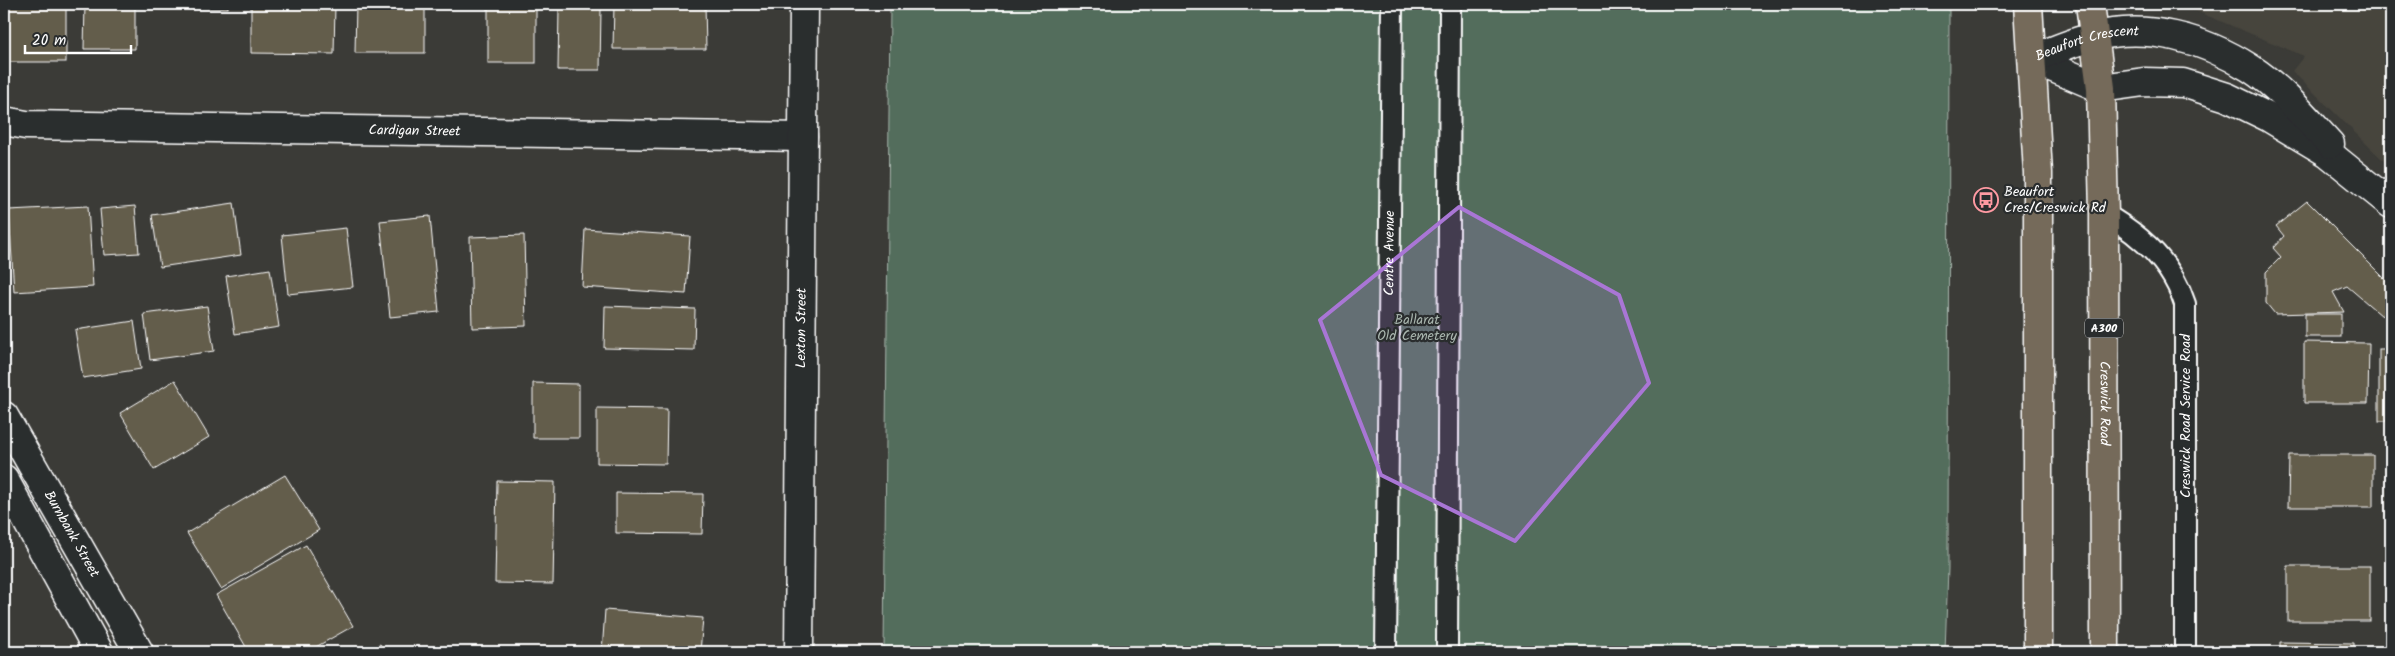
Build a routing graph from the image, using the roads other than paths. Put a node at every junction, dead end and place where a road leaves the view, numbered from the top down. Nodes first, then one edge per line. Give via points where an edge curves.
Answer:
1 (804, 4) edge
2 (1392, 4) edge
3 (1450, 4) edge
4 (2028, 4) edge
5 (2090, 4) edge
6 (2094, 36) junction
7 (2032, 59) junction
8 (2101, 88) junction
9 (11, 125) edge
10 (803, 137) junction
11 (2361, 178) junction
12 (2391, 204) edge
13 (2104, 214) junction
14 (4, 416) edge
15 (4, 479) edge
16 (99, 652) edge
17 (139, 652) edge
18 (799, 652) edge
19 (1386, 652) edge
20 (1446, 652) edge
21 (2038, 652) edge
22 (2105, 652) edge
23 (2185, 652) edge

1 - 10 street, Lexton Street
2 - 19 lane, Centre Avenue
3 - 20 lane
4 - 7 highway
5 - 6 highway, Creswick Road / A300
6 - 7 street, Beaufort Crescent
6 - 8 highway, Creswick Road / A300
6 - 11 street, Beaufort Crescent via 2162,32 2206,45 2250,68 2294,105
7 - 8 street, Beaufort Crescent
7 - 21 highway via 2038,173
8 - 11 street, Beaufort Crescent via 2144,82 2182,83 2226,97 2268,117 2328,153
8 - 13 highway, Creswick Road / A300
9 - 10 street, Cardigan Street
10 - 18 street, Lexton Street
11 - 12 street, Beaufort Crescent
13 - 22 highway, Creswick Road / A300
13 - 23 lane, Creswick Road Service Road via 2146,243 2172,275 2185,304
14 - 17 street, Burnbank Street
15 - 16 street

